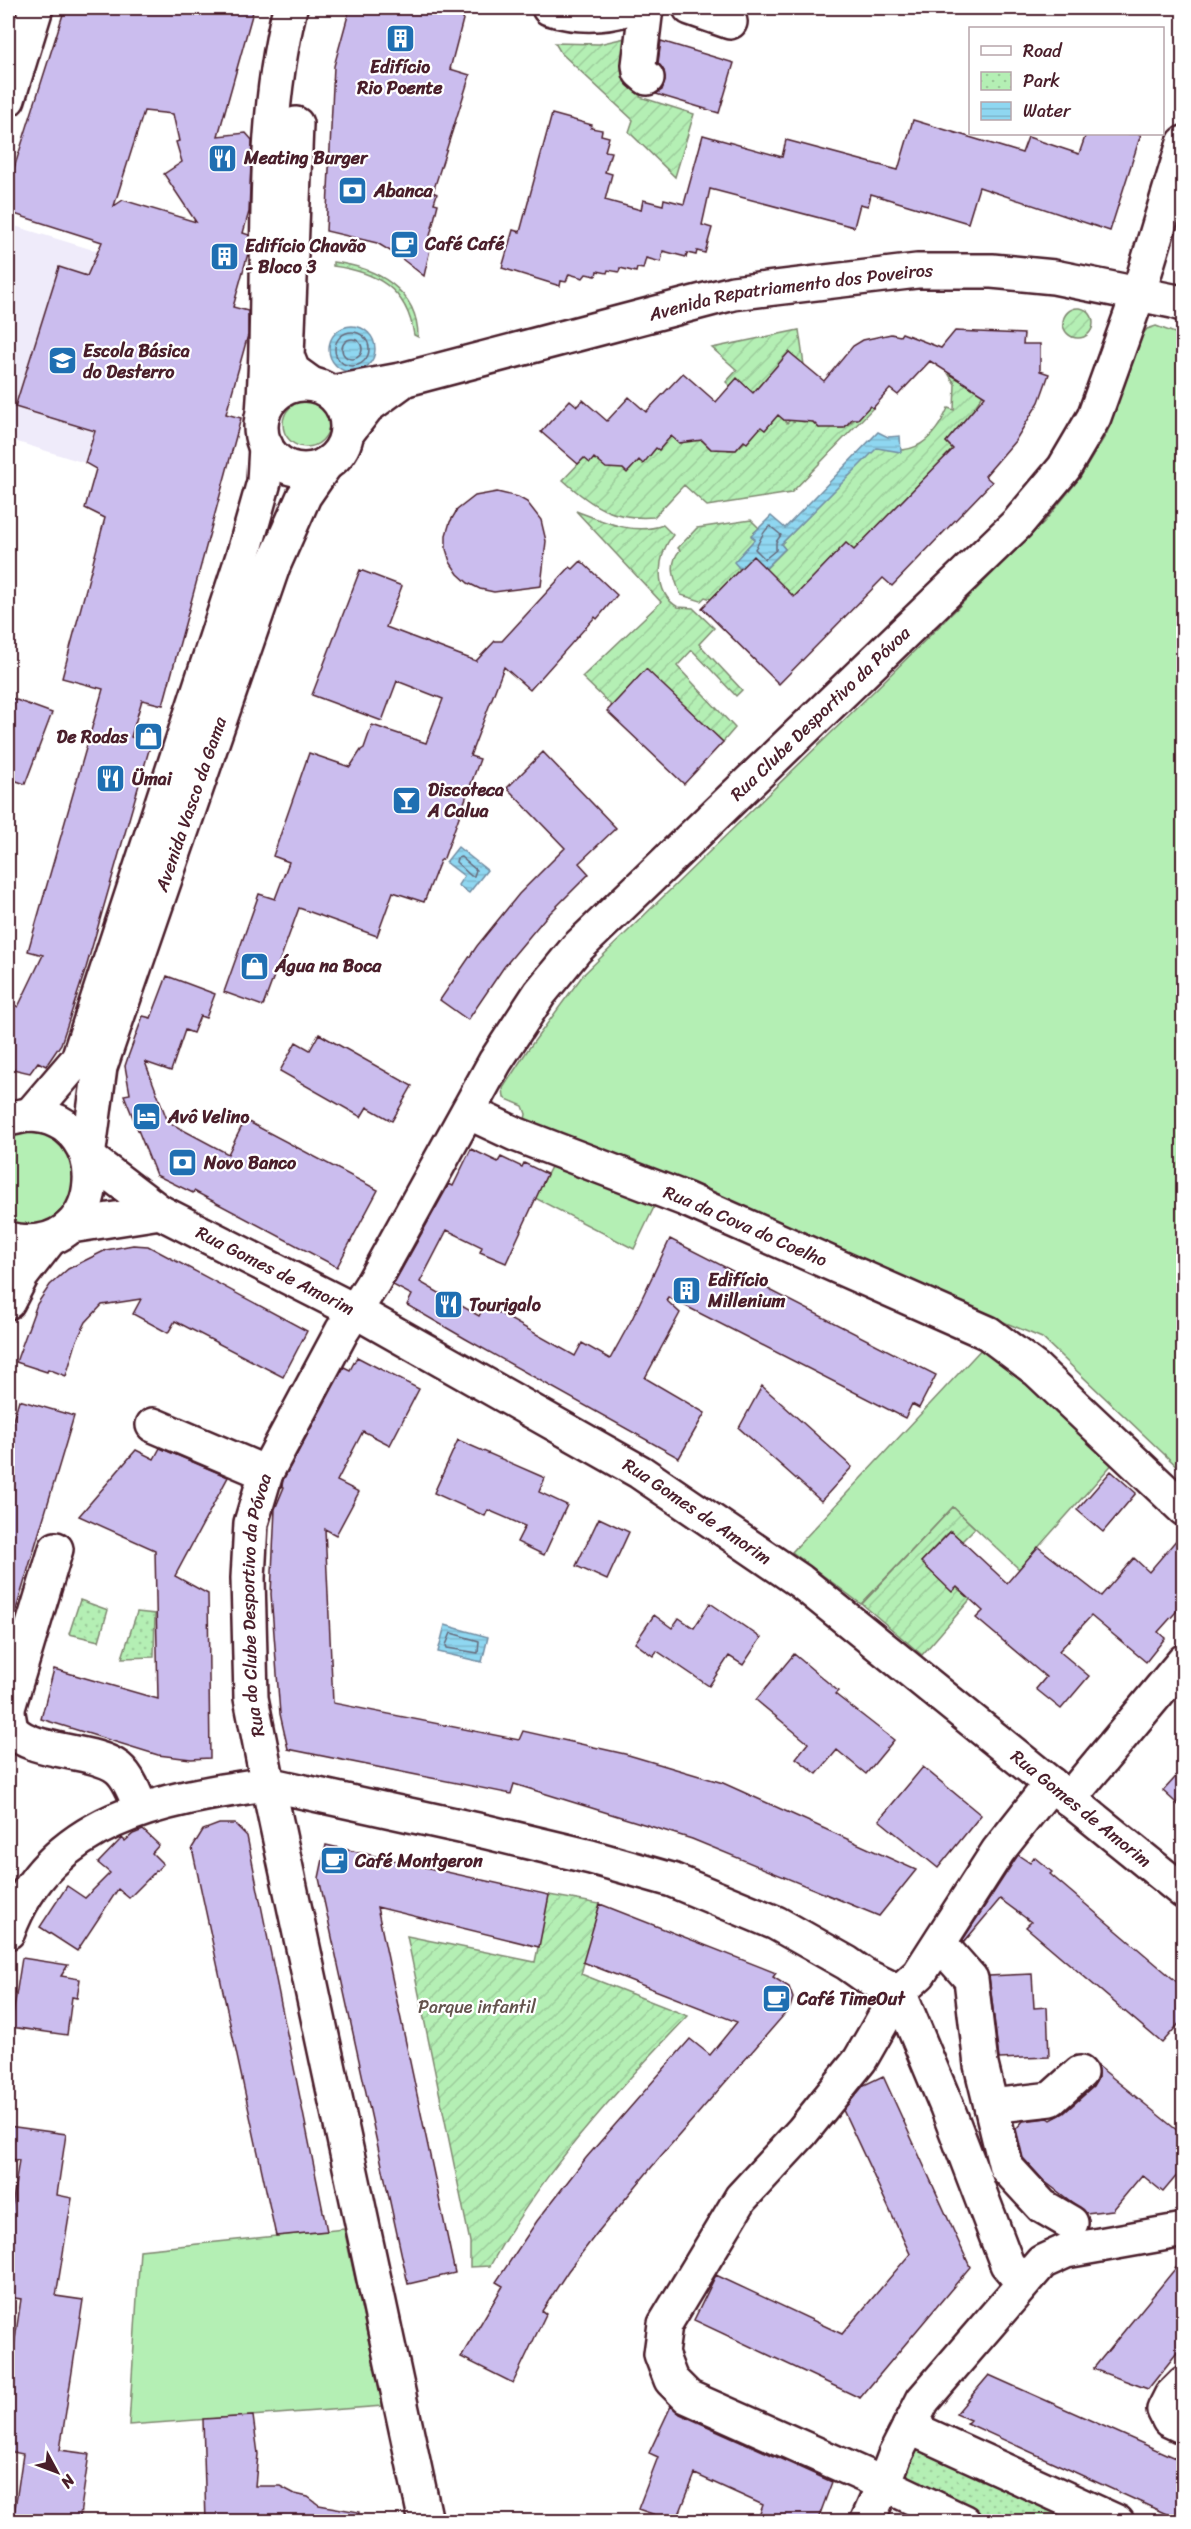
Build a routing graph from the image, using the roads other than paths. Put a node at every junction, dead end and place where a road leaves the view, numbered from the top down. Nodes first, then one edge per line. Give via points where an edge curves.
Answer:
1 (36, 8) edge
2 (290, 8) edge
3 (314, 8) edge
4 (549, 8) edge
5 (629, 8) edge
6 (645, 8) edge
7 (690, 8) edge
8 (730, 22) dead end
9 (647, 78) dead end
10 (8, 99) edge
11 (1184, 143) edge
12 (1138, 295) junction
13 (1184, 305) edge
14 (406, 379) junction
15 (321, 388) junction
16 (264, 430) junction
17 (347, 432) junction
18 (326, 464) junction
19 (468, 1112) junction
20 (19, 1117) edge
21 (88, 1157) junction
22 (160, 1212) junction
23 (61, 1232) junction
24 (8, 1239) edge
25 (8, 1302) edge
26 (355, 1311) junction
27 (153, 1425) dead end
28 (266, 1473) junction
29 (1184, 1509) edge
30 (56, 1549) dead end
31 (1184, 1661) edge
32 (8, 1708) edge
33 (8, 1713) edge
34 (268, 1784) junction
35 (1060, 1791) junction
36 (141, 1809) junction
37 (1184, 1892) edge
38 (8, 1932) edge
39 (940, 1944) junction
40 (899, 1992) junction
41 (1080, 2073) dead end
42 (991, 2106) junction
43 (1071, 2223) dead end
44 (1184, 2229) edge
45 (1023, 2283) junction
46 (1184, 2383) edge
47 (916, 2414) junction
48 (1184, 2427) edge
49 (884, 2484) junction
50 (426, 2522) edge
51 (867, 2522) edge
52 (964, 2522) edge
53 (1117, 2522) edge

1 - 10 street
2 - 16 street, Avenida Vasco da Gama via 282,39 272,140
3 - 15 street via 303,45 297,95 286,356 293,371
4 - 5 street via 592,14
6 - 9 street via 639,65
7 - 8 street
11 - 12 street, Rua Clube Desportivo da Póvoa
12 - 13 street, Avenida Repatriamento dos Poveiros
12 - 14 street, Avenida Repatriamento dos Poveiros via 1054,277 992,271 917,271 733,293
12 - 19 street, Rua Clube Desportivo da Póvoa via 1094,417 1064,468 1017,524 576,949 540,993
14 - 15 street, Avenida Repatriamento dos Poveiros
14 - 17 street, Avenida Repatriamento dos Poveiros via 367,407
15 - 16 street via 298,384 276,394
15 - 17 street via 344,411
16 - 18 street via 280,463 291,468
16 - 20 street, Avenida Vasco da Gama via 264,482 243,556 78,1059
17 - 18 street via 336,456
18 - 21 street, Avenida Vasco da Gama via 304,496 273,566 100,1067
19 - 26 street
19 - 29 street, Rua da Cova do Coelho via 685,1199 988,1333 1037,1370
20 - 21 street via 55,1121 75,1136
21 - 22 street, Rua Gomes de Amorim
21 - 23 street, Avenida Vasco da Gama via 92,1181 86,1206
22 - 23 street
22 - 26 street, Rua Gomes de Amorim
23 - 24 street via 26,1243
23 - 25 street, Avenida Vasco da Gama via 22,1275
26 - 28 street, Rua do Clube Desportivo da Póvoa
26 - 35 street, Rua Gomes de Amorim via 640,1472 790,1574
27 - 28 street
28 - 34 street, Rua do Clube Desportivo da Póvoa via 250,1523 249,1578 251,1698
30 - 32 street
31 - 35 street
33 - 36 street via 12,1730 24,1739 119,1769
34 - 36 street via 219,1790
34 - 40 street via 533,1843 672,1880 776,1923
34 - 50 street, Rua do Clube Desportivo da Póvoa
35 - 37 street, Rua Gomes de Amorim
35 - 39 street via 998,1851
36 - 38 street via 106,1823 60,1853 18,1905
39 - 40 street via 919,1974
39 - 42 street via 971,1979 981,2066
40 - 45 street via 1007,2264
40 - 49 street via 860,2060 802,2132 741,2198 665,2324 661,2354 671,2380 688,2397
41 - 42 street via 1051,2099
42 - 43 street via 1006,2167 1042,2206
44 - 45 street via 1066,2251 1042,2262
45 - 47 street
46 - 48 street via 1164,2410 1170,2420
47 - 49 street
47 - 53 street
49 - 51 street
49 - 52 street

